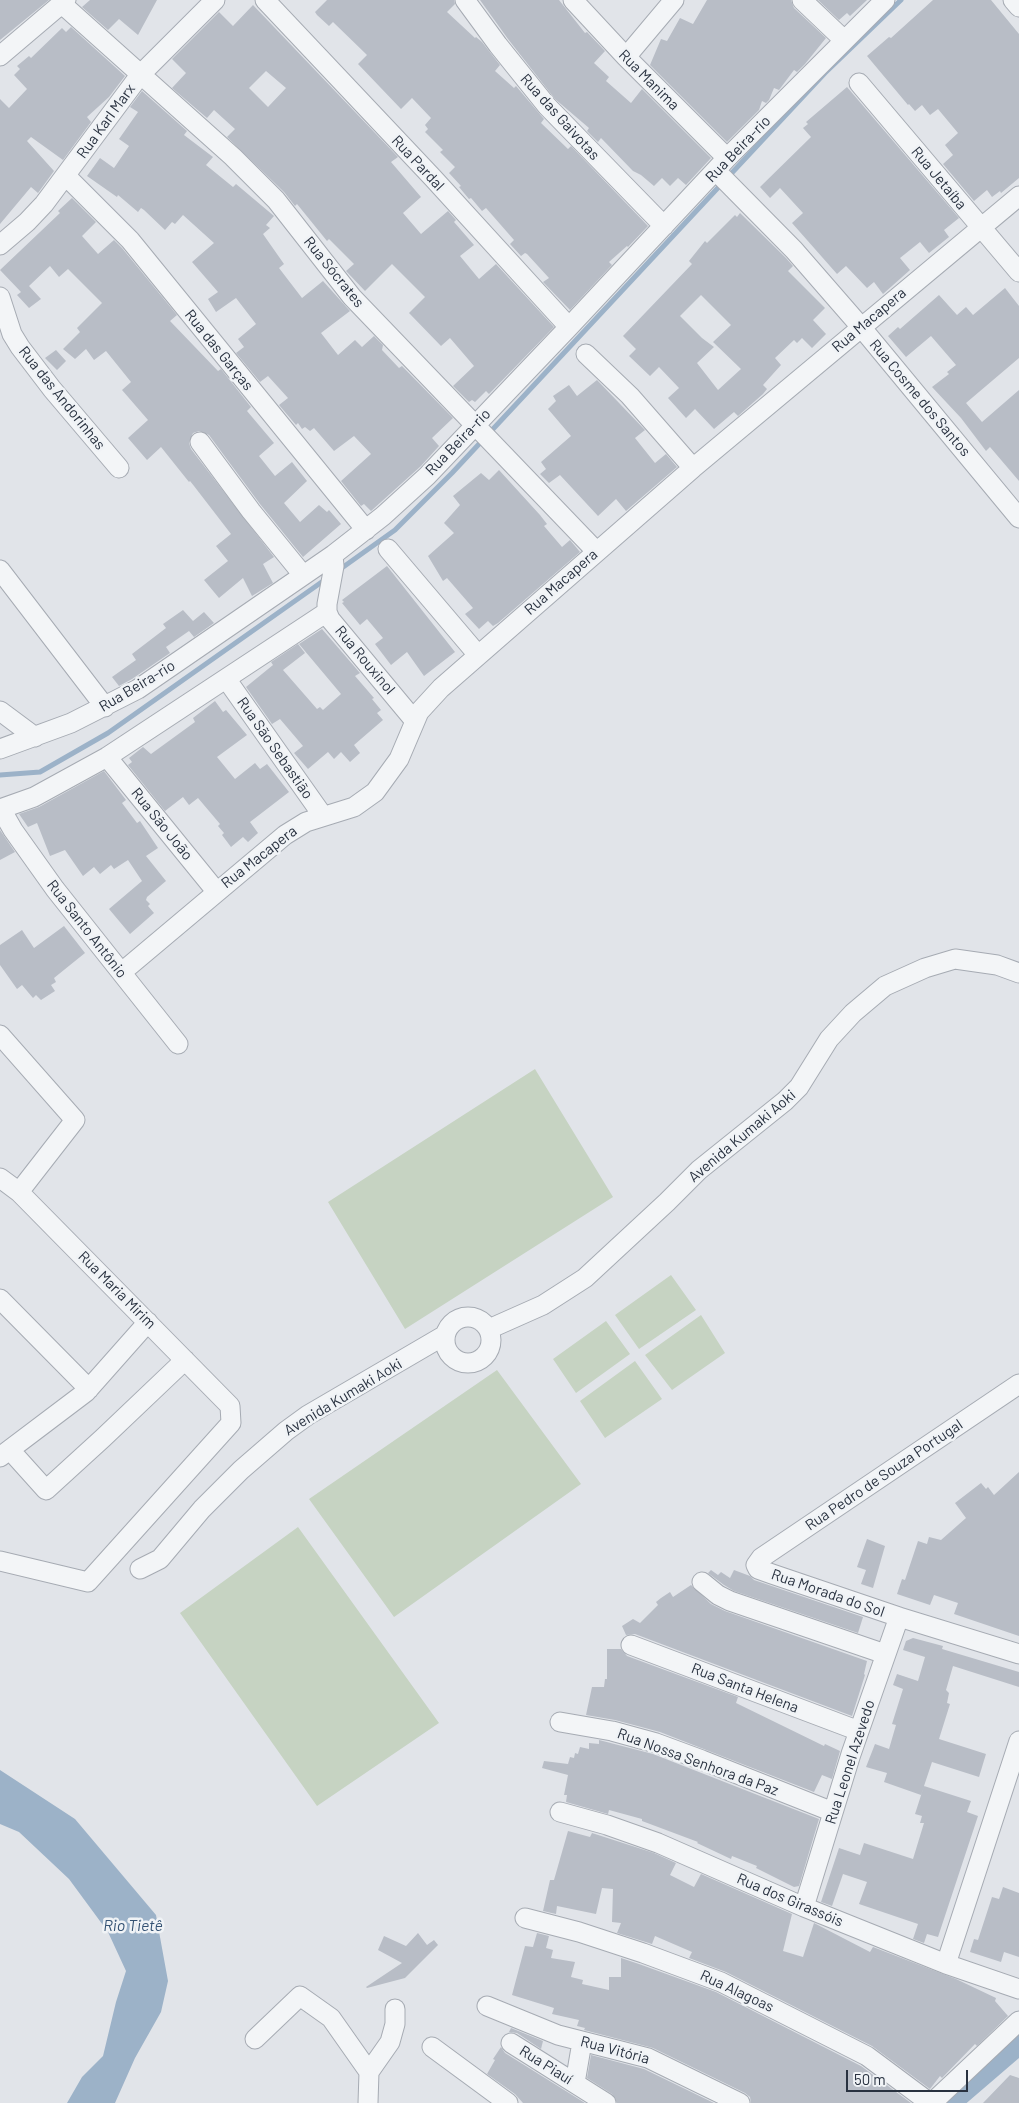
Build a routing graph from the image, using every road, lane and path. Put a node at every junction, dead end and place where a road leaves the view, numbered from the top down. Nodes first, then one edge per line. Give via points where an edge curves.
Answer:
1 (215, 0) edge
2 (265, 0) edge
3 (465, 0) edge
4 (573, 0) edge
5 (674, 0) edge
6 (802, 0) edge
7 (885, 0) edge
8 (1013, 0) edge
9 (64, 2) edge
10 (1019, 7) edge
11 (844, 40) junction
12 (0, 56) edge
13 (626, 57) junction
14 (140, 75) junction
15 (859, 83) dead end
16 (725, 174) junction
17 (66, 176) junction
18 (1019, 196) edge
19 (664, 226) junction
20 (981, 228) junction
21 (0, 245) edge
22 (1019, 272) edge
23 (0, 296) edge
24 (569, 327) junction
25 (860, 327) junction
26 (6, 338) edge
27 (586, 354) dead end
28 (477, 427) junction
29 (200, 442) dead end
30 (119, 468) dead end
31 (693, 468) junction
32 (1019, 518) edge
33 (366, 530) junction
34 (388, 549) dead end
35 (596, 552) junction
36 (333, 560) junction
37 (0, 570) edge
38 (303, 575) junction
39 (327, 612) junction
40 (478, 655) junction
41 (227, 680) junction
42 (105, 707) junction
43 (0, 711) edge
44 (414, 720) junction
45 (35, 737) junction
46 (0, 749) edge
47 (107, 757) junction
48 (1, 809) edge
49 (323, 816) junction
50 (216, 891) junction
51 (122, 972) junction
52 (1019, 973) edge
53 (0, 1035) edge
54 (178, 1044) dead end
55 (0, 1178) edge
56 (19, 1192) junction
57 (0, 1299) edge
58 (148, 1322) junction
59 (489, 1329) junction
60 (445, 1335) junction
61 (185, 1360) junction
62 (1019, 1384) edge
63 (90, 1389) junction
64 (5, 1454) edge
65 (0, 1561) edge
66 (140, 1569) dead end
67 (758, 1569) joint
68 (702, 1582) dead end
69 (898, 1618) junction
70 (631, 1645) dead end
71 (885, 1654) junction
72 (1019, 1654) edge
73 (560, 1722) dead end
74 (859, 1731) junction
75 (1019, 1741) edge
76 (560, 1812) dead end
77 (833, 1812) junction
78 (804, 1907) junction
79 (525, 1918) dead end
80 (946, 1964) junction
81 (1019, 1989) edge
82 (487, 2006) dead end
83 (395, 2009) dead end
84 (1019, 2021) edge
85 (255, 2039) dead end
86 (582, 2042) junction
87 (511, 2043) dead end
88 (432, 2047) dead end
89 (369, 2072) junction
90 (575, 2083) junction
91 (368, 2103) edge
92 (508, 2103) edge
93 (606, 2103) edge
94 (740, 2103) edge
95 (931, 2103) edge

1 - 14 street, Rua Karl Marx
2 - 24 street, Rua Pardal
3 - 19 street, Rua das Gaivotas via 548,106
4 - 13 street, Rua Manima
5 - 13 street
6 - 11 street
7 - 11 street, Rua Beira-rio
8 - 10 street
9 - 12 street
9 - 14 street, Rua Sócrates
11 - 16 street, Rua Beira-rio
13 - 16 street, Rua Manima
14 - 17 street, Rua Karl Marx
14 - 28 street, Rua Sócrates via 276,200 352,297
15 - 20 street, Rua Jetaíba
16 - 19 street, Rua Beira-rio
16 - 25 street, Rua Cosme dos Santos
17 - 21 street, Rua Karl Marx via 27,222
17 - 33 street, Rua das Garças via 130,240
18 - 20 street, Rua Macapera
19 - 24 street, Rua Beira-rio
20 - 22 street, Rua Jetaíba
20 - 25 street, Rua Macapera
23 - 26 street, Rua das Andorinhas
24 - 28 street, Rua Beira-rio
25 - 31 street, Rua Macapera
25 - 32 street, Rua Cosme dos Santos
26 - 30 street, Rua das Andorinhas via 32,364
27 - 31 street via 630,396
28 - 33 street, Rua Beira-rio
28 - 35 street, Rua Sócrates
29 - 38 street
31 - 35 street, Rua Macapera
33 - 36 street, Rua Beira-rio
34 - 40 street
35 - 40 street, Rua Macapera
36 - 38 street, Rua Beira-rio
36 - 39 street, Rua Rouxinol
37 - 42 street
38 - 42 street, Rua Beira-rio via 160,676
39 - 41 street
39 - 44 street, Rua Rouxinol
40 - 44 street, Rua Macapera via 424,705
41 - 47 street
41 - 49 street, Rua São Sebastião
42 - 45 street, Rua Beira-rio
43 - 45 street
44 - 49 street, Rua Macapera via 399,759 375,792 354,807
45 - 46 street, Rua Beira-rio
47 - 48 street via 34,797
47 - 50 street, Rua São João
48 - 51 street, Rua Santo Antônio via 55,889
49 - 50 street, Rua Macapera via 285,835
50 - 51 street, Rua Macapera
51 - 54 street, Rua Santo Antônio
52 - 59 street, Avenida Kumaki Aoki via 997,965 955,959 885,986 828,1040 800,1086 785,1101 699,1170 585,1278 543,1304
53 - 56 street via 75,1120
55 - 56 street, Rua Maria Mirim
56 - 58 street, Rua Maria Mirim
57 - 63 street
58 - 61 street, Rua Maria Mirim
58 - 63 street
59 - 60 street, Avenida Kumaki Aoki via 479,1319 465,1316 452,1323
59 - 60 street via 489,1350 472,1363 464,1363 452,1356
60 - 66 street, Avenida Kumaki Aoki via 286,1431 202,1509 160,1559
61 - 64 street via 46,1490
61 - 65 street, Rua Maria Mirim via 230,1406 231,1423 88,1582
62 - 67 street, Rua Pedro de Souza Portugal via 761,1558 756,1564
63 - 64 street
67 - 69 street, Rua Morada do Sol
68 - 71 street via 730,1601
69 - 71 street, Rua Leonel Azevedo
69 - 72 street, Rua Morada do Sol
70 - 74 street, Rua Santa Helena
71 - 74 street, Rua Leonel Azevedo
73 - 77 street, Rua Nossa Senhora da Paz via 656,1743
74 - 77 street, Rua Leonel Azevedo
75 - 80 street
76 - 78 street, Rua dos Girassóis via 658,1844
77 - 78 street, Rua Leonel Azevedo
78 - 80 street, Rua dos Girassóis
79 - 95 street, Rua Alagoas via 580,1932 721,1982 867,2056
80 - 81 street, Rua dos Girassóis
82 - 86 street, Rua Vitória
83 - 89 street via 390,2042
84 - 95 street
85 - 89 street via 300,1996 332,2018
86 - 90 street
86 - 94 street, Rua Vitória via 648,2058
87 - 90 street, Rua Piauí
88 - 92 street
89 - 91 street
90 - 93 street, Rua Piauí

